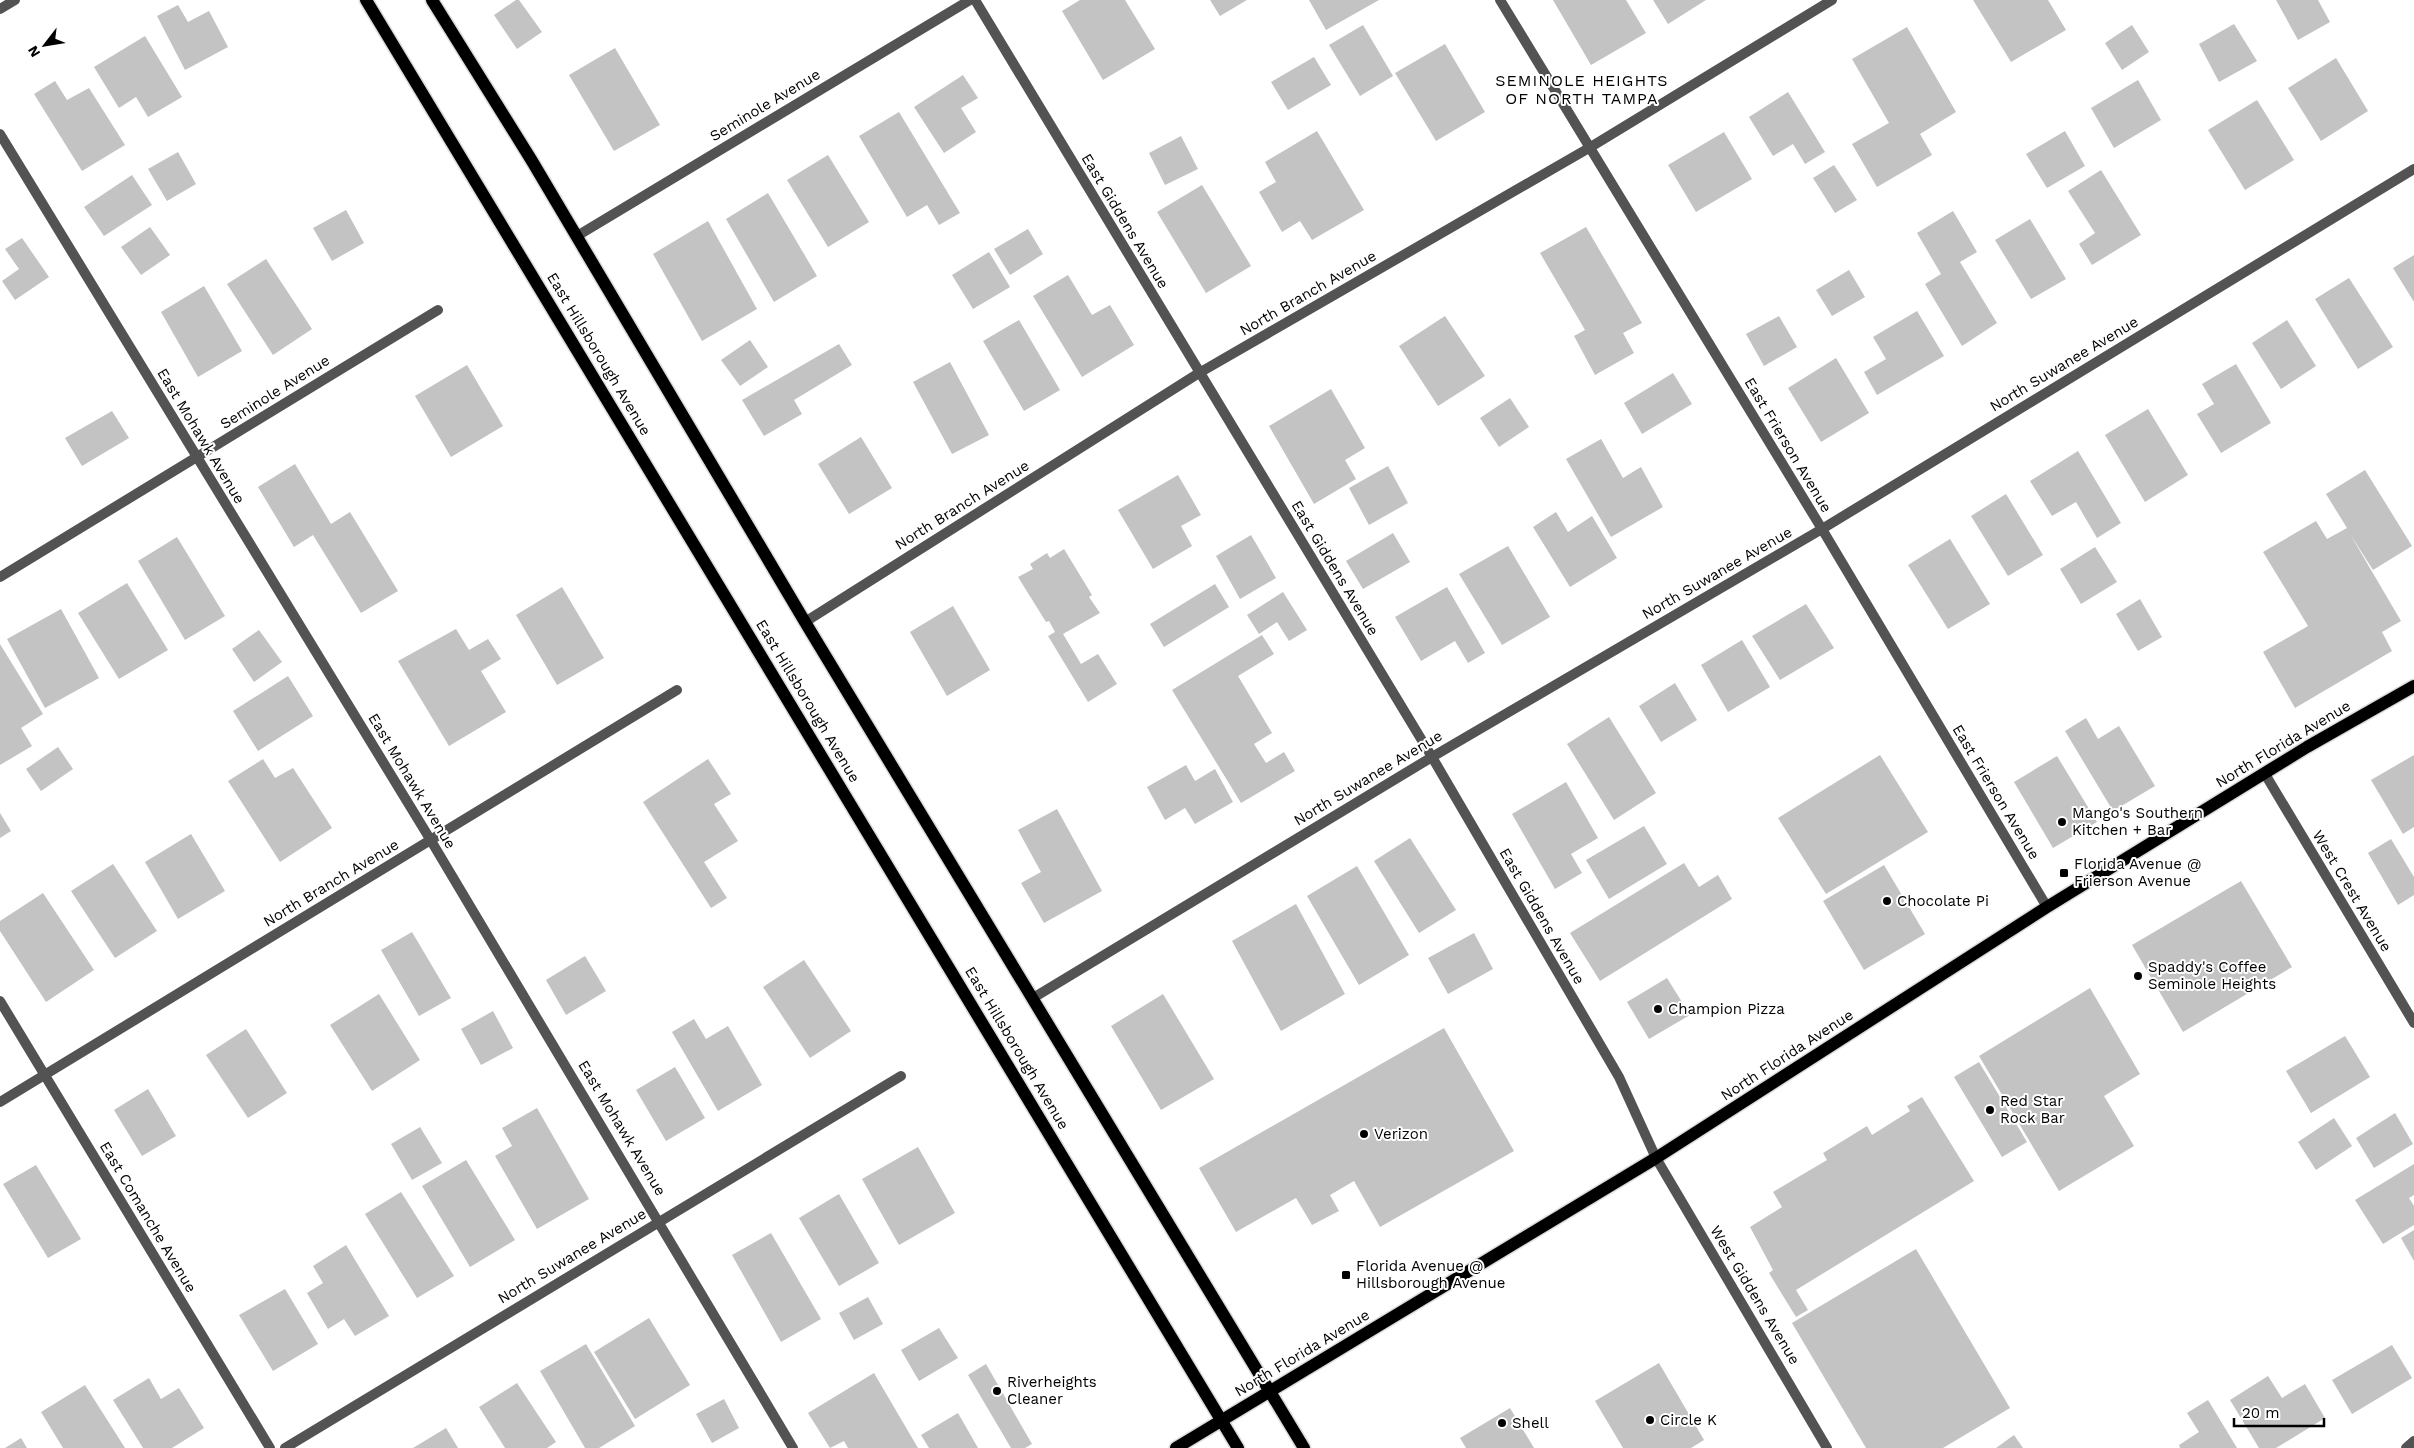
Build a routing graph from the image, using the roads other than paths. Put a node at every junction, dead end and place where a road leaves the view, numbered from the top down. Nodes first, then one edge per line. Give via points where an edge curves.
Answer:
1 (15, 0) edge
2 (366, 0) edge
3 (432, 0) edge
4 (970, 0) edge
5 (975, 0) edge
6 (1500, 0) edge
7 (1832, 0) edge
8 (0, 9) edge
9 (0, 134) edge
10 (1589, 148) junction
11 (2414, 168) edge
12 (577, 236) junction
13 (438, 310) dead end
14 (1199, 373) junction
15 (197, 458) junction
16 (1822, 529) junction
17 (0, 577) edge
18 (805, 622) junction
19 (2414, 686) edge
20 (677, 690) dead end
21 (1432, 757) junction
22 (2265, 774) junction
23 (430, 839) junction
24 (2047, 907) junction
25 (1033, 998) junction
26 (0, 1001) edge
27 (2414, 1023) edge
28 (45, 1075) junction
29 (901, 1076) dead end
30 (0, 1102) edge
31 (1656, 1158) junction
32 (659, 1220) junction
33 (1270, 1390) junction
34 (1222, 1420) junction
35 (2414, 1441) edge
36 (270, 1448) edge
37 (285, 1448) edge
38 (794, 1448) edge
39 (1176, 1448) edge
40 (1238, 1448) edge
41 (1304, 1448) edge
42 (1827, 1448) edge
43 (2406, 1448) edge

1 - 8 street
2 - 34 main road, East Hillsborough Avenue
3 - 12 main road
4 - 12 street, Seminole Avenue
5 - 14 street, East Giddens Avenue
6 - 10 street, East Frierson Avenue
7 - 10 street, North Branch Avenue
9 - 15 street, East Mohawk Avenue
10 - 14 street, North Branch Avenue
10 - 16 street, East Frierson Avenue
11 - 16 street, North Suwanee Avenue
12 - 18 main road
13 - 15 street, Seminole Avenue
14 - 18 street, North Branch Avenue
14 - 21 street, East Giddens Avenue
15 - 17 street, Seminole Avenue
15 - 23 street, East Mohawk Avenue
16 - 21 street, North Suwanee Avenue
16 - 24 street, East Frierson Avenue
18 - 25 main road
19 - 22 main road, North Florida Avenue
20 - 23 street, North Branch Avenue
21 - 25 street, North Suwanee Avenue
21 - 31 street, East Giddens Avenue via 1619,1077
22 - 24 main road, North Florida Avenue
22 - 27 street, West Crest Avenue
23 - 28 street, North Branch Avenue
23 - 32 street, East Mohawk Avenue
24 - 31 main road, North Florida Avenue
25 - 33 main road
26 - 28 street, East Comanche Avenue
28 - 30 street, North Branch Avenue
28 - 36 street, East Comanche Avenue
29 - 32 street, North Suwanee Avenue
31 - 33 main road, North Florida Avenue
31 - 42 street, West Giddens Avenue
32 - 37 street, North Suwanee Avenue
32 - 38 street, East Mohawk Avenue
33 - 34 main road, North Florida Avenue
33 - 41 main road
34 - 39 main road, North Florida Avenue
34 - 40 main road, East Hillsborough Avenue
35 - 43 street

